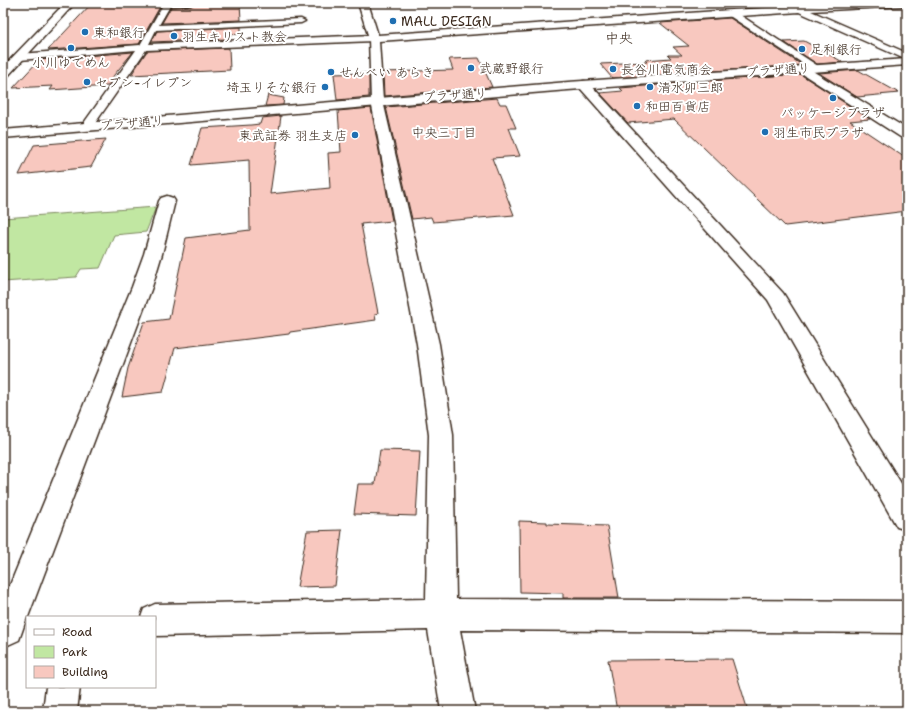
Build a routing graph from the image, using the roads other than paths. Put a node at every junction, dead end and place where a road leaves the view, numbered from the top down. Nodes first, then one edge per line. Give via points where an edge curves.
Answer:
1 (70, 3) edge
2 (191, 3) edge
3 (363, 3) edge
4 (788, 3) edge
5 (902, 3) edge
6 (800, 9) junction
7 (731, 13) junction
8 (301, 21) dead end
9 (154, 28) junction
10 (374, 38) junction
11 (143, 47) junction
12 (20, 57) junction
13 (907, 58) edge
14 (907, 62) edge
15 (816, 68) junction
16 (802, 69) junction
17 (3, 74) edge
18 (584, 85) junction
19 (377, 101) junction
20 (87, 127) junction
21 (3, 134) edge
22 (907, 135) edge
23 (167, 201) dead end
24 (907, 518) edge
25 (441, 614) junction
26 (907, 617) edge
27 (156, 620) edge
28 (13, 629) edge
29 (63, 688) edge
30 (60, 711) edge
31 (458, 711) edge

1 - 12 street
2 - 9 lane via 167,4
3 - 10 street
4 - 6 street
5 - 6 street
6 - 7 street
6 - 13 street
7 - 10 street
7 - 15 lane
8 - 9 lane
9 - 11 lane
10 - 11 lane
10 - 19 street
11 - 12 lane
11 - 20 lane
12 - 17 street
14 - 15 street, プラザ通り
15 - 16 street, プラザ通り
16 - 18 street, プラザ通り
16 - 22 street
18 - 19 street, プラザ通り
18 - 24 street via 776,297
19 - 20 street, プラザ通り
19 - 25 street via 428,344 441,435
20 - 21 street, プラザ通り
23 - 28 street via 142,287
25 - 26 street
25 - 27 street
25 - 31 street
29 - 30 street

